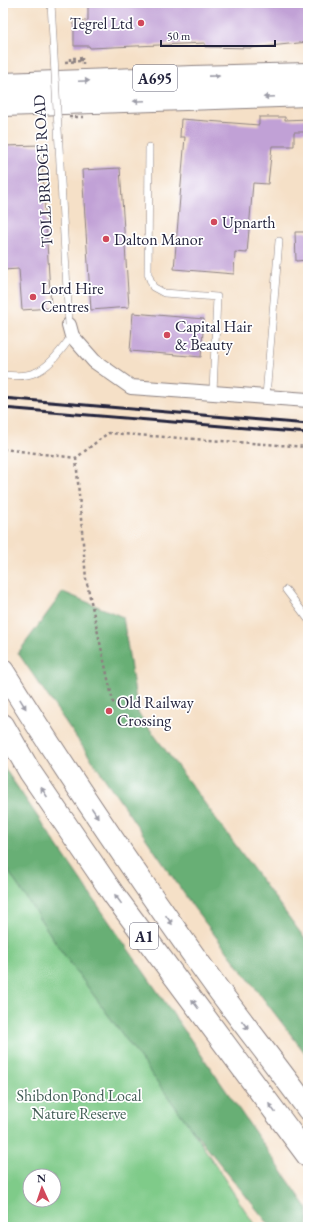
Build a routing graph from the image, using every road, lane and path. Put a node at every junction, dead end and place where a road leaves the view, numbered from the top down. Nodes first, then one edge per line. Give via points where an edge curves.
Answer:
1 (51, 3) edge
2 (83, 59) dead end
3 (64, 62) dead end
4 (308, 74) edge
5 (3, 84) edge
6 (308, 95) edge
7 (3, 105) edge
8 (86, 116) dead end
9 (69, 117) dead end
10 (149, 147) dead end
11 (279, 241) dead end
12 (70, 331) junction
13 (3, 376) edge
14 (213, 392) junction
15 (266, 396) junction
16 (308, 400) edge
17 (308, 447) edge
18 (3, 449) edge
19 (76, 458) junction
20 (286, 590) dead end
21 (308, 619) edge
22 (3, 671) edge
23 (114, 706) dead end
24 (3, 725) edge
25 (282, 1072) junction
26 (308, 1098) edge
27 (308, 1109) edge
28 (302, 1148) edge
29 (308, 1172) edge

1 - 12 lane, TOLL BRIDGE ROAD, bridge
2 - 3 path, bridge
5 -> 4 main road, A695
6 -> 7 main road, A695
8 - 9 path, bridge
10 - 14 lane via 148,274 153,287 164,293 217,297
11 - 15 lane
12 - 13 lane via 54,360 35,373
12 - 14 street via 94,360 131,387
14 - 15 street
15 - 16 street
17 - 19 path via 108,433
18 - 19 path
19 - 23 path via 86,580
20 - 21 lane
22 -> 25 main road, A1 via 50,747 136,874
28 -> 24 main road, A1 via 114,895 30,772
25 - 26 main road
25 - 27 main road, A1
28 - 29 main road

